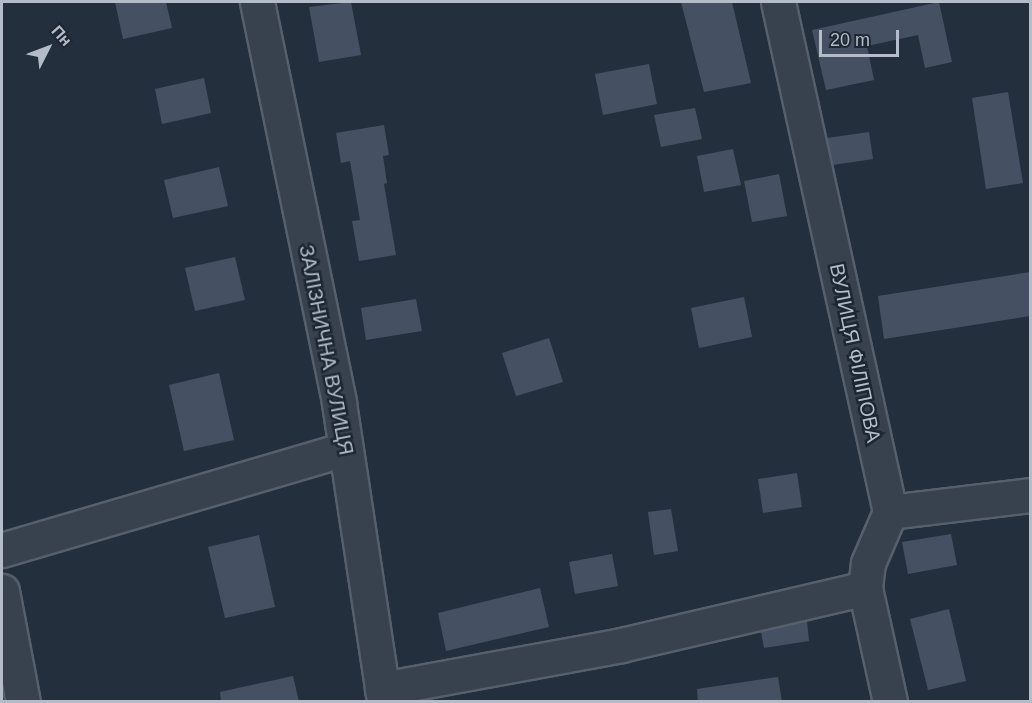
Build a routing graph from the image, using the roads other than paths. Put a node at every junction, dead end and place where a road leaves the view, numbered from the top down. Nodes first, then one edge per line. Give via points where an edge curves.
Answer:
1 (257, 2) edge
2 (778, 2) edge
3 (345, 449) junction
4 (1030, 495) edge
5 (890, 512) junction
6 (2, 550) edge
7 (865, 588) junction
8 (2, 591) edge
9 (383, 695) edge
10 (23, 702) edge
11 (890, 702) edge

1 - 3 street, ЗАЛІЗНИЧНА ВУЛИЦЯ
2 - 5 street, ВУЛИЦЯ ФІЛІПОВА
3 - 6 street
3 - 9 street, ЗАЛІЗНИЧНА ВУЛИЦЯ
4 - 5 street
5 - 7 street via 868,563
7 - 9 street
7 - 11 street
8 - 10 street

